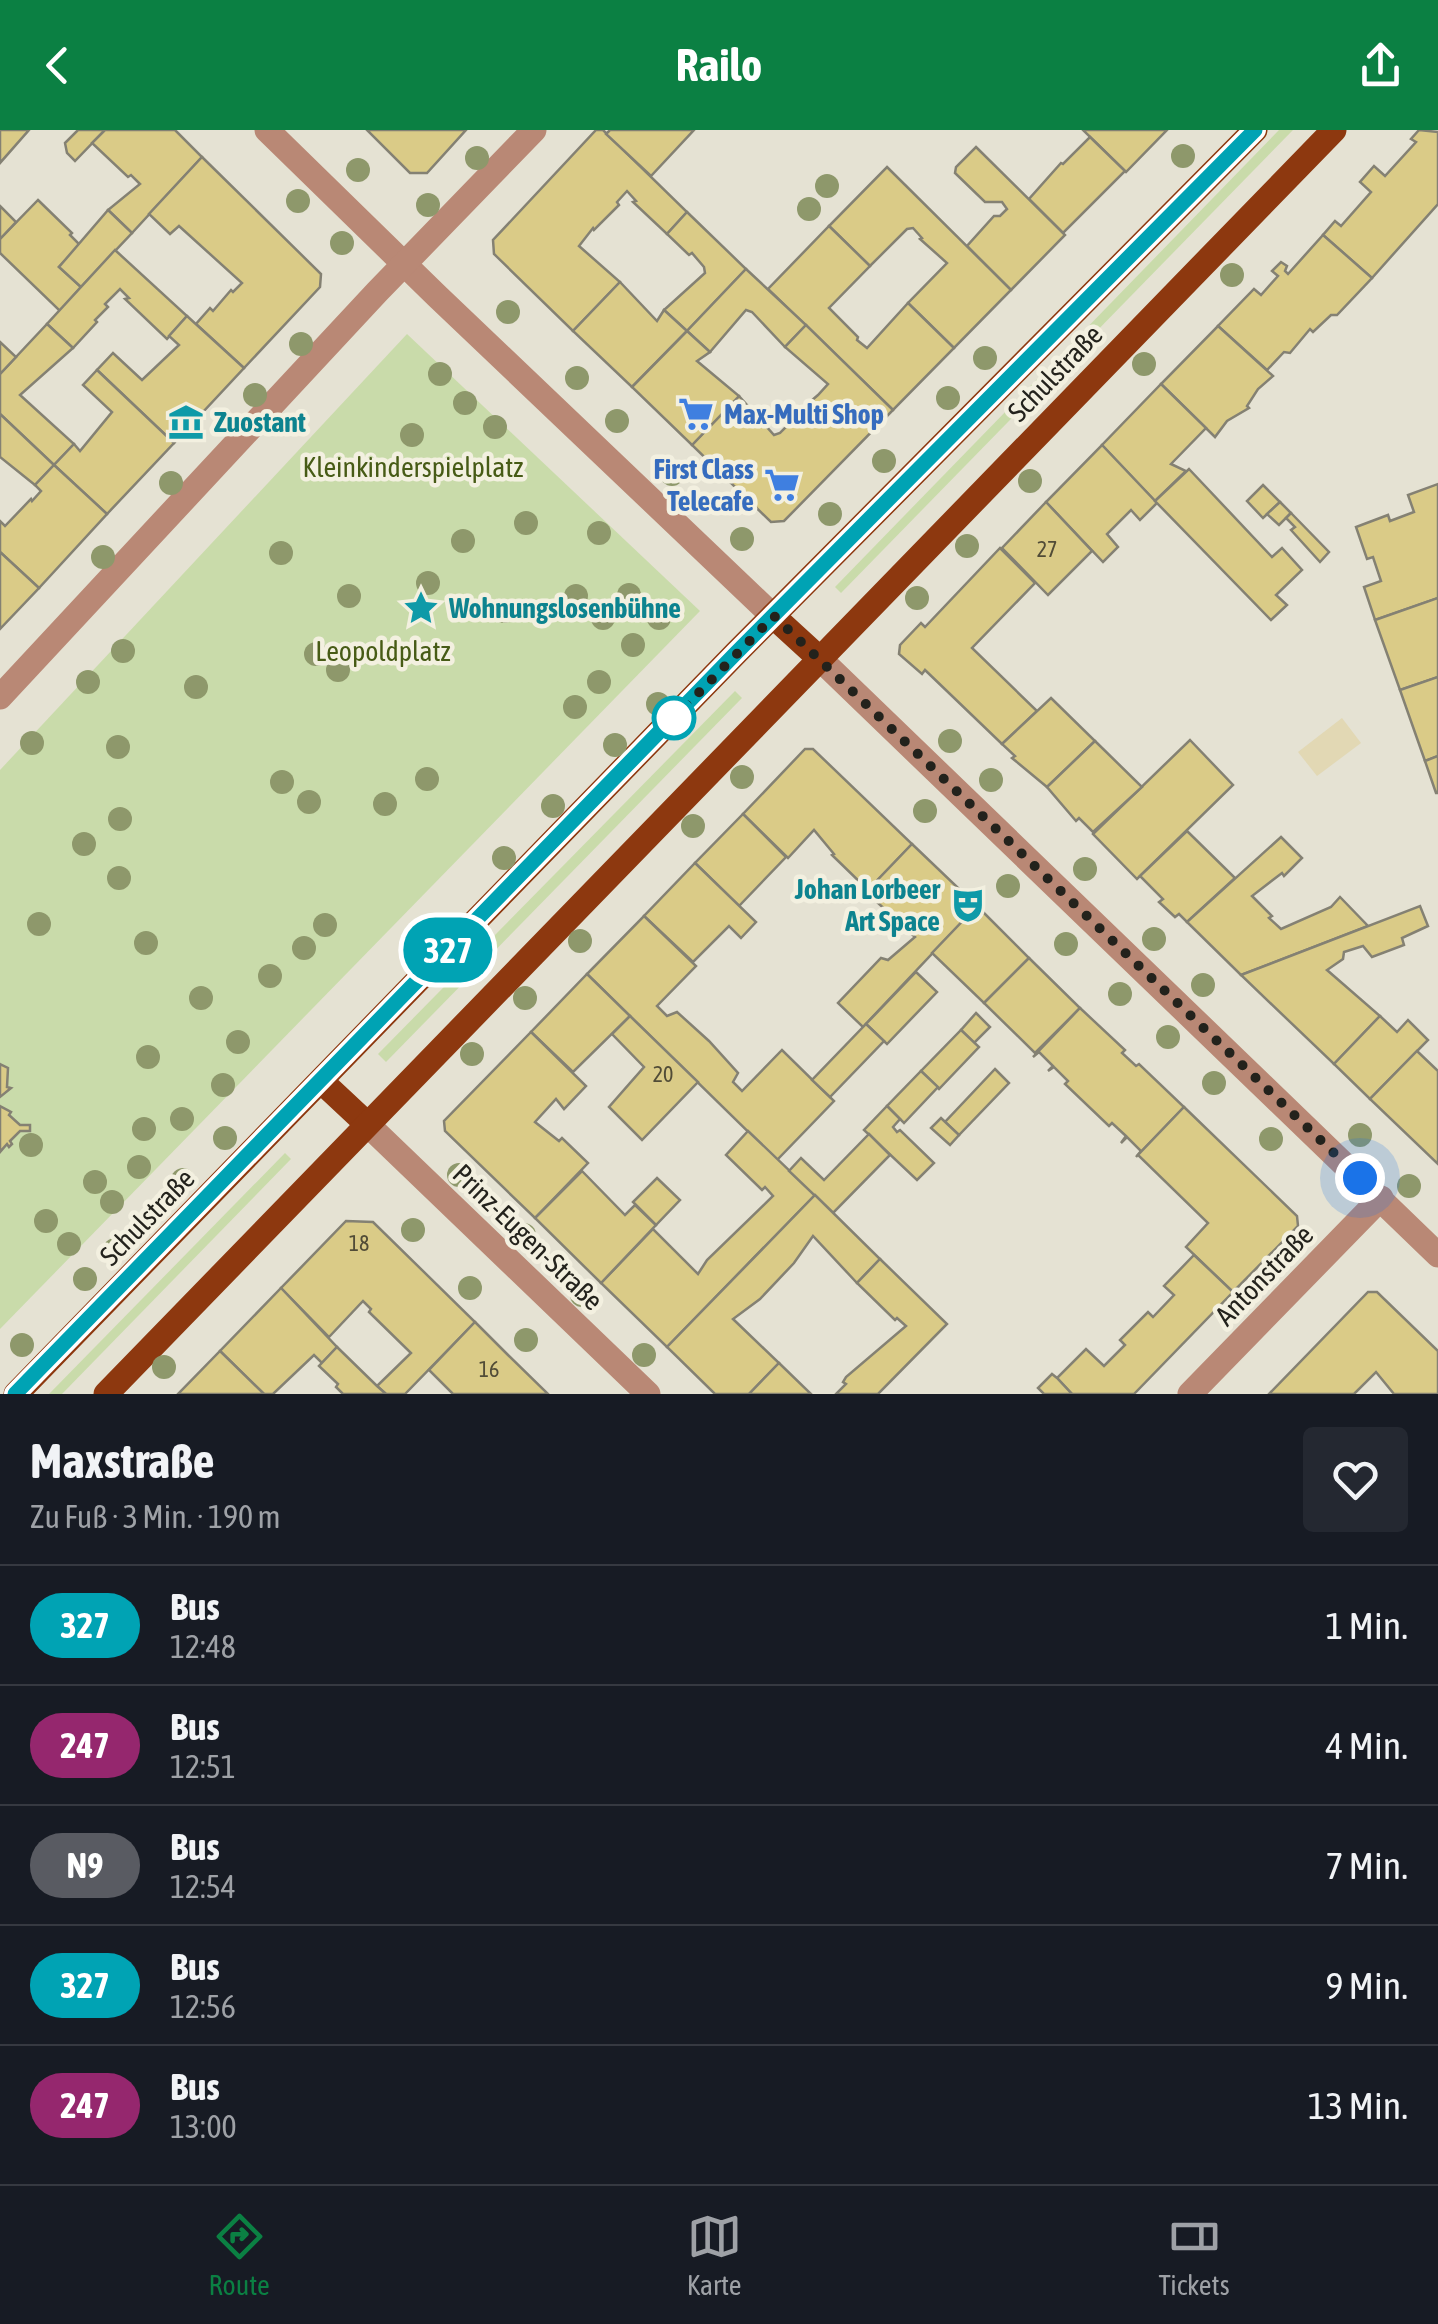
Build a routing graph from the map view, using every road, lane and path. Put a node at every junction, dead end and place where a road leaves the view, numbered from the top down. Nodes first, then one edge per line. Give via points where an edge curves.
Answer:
1 (268, 130) edge
2 (534, 130) edge
3 (1255, 130) edge
4 (1334, 130) edge
5 (406, 264) junction
6 (774, 616) junction
7 (820, 659) junction
8 (0, 696) edge
9 (321, 1081) junction
10 (367, 1124) junction
11 (1381, 1198) junction
12 (1438, 1255) edge
13 (16, 1394) edge
14 (106, 1394) edge
15 (648, 1394) edge
16 (1190, 1394) edge

1 - 5 street
2 - 5 street
3 - 6 main road, Schulstraße
4 - 7 main road, Schulstraße
5 - 6 street
5 - 8 street
6 - 7 main road
6 - 9 main road, Schulstraße
7 - 10 main road, Schulstraße
7 - 11 street
9 - 10 main road
9 - 13 main road, Schulstraße
10 - 14 main road, Schulstraße
10 - 15 street, Prinz-Eugen-Straße
11 - 12 street
11 - 16 street, Antonstraße

